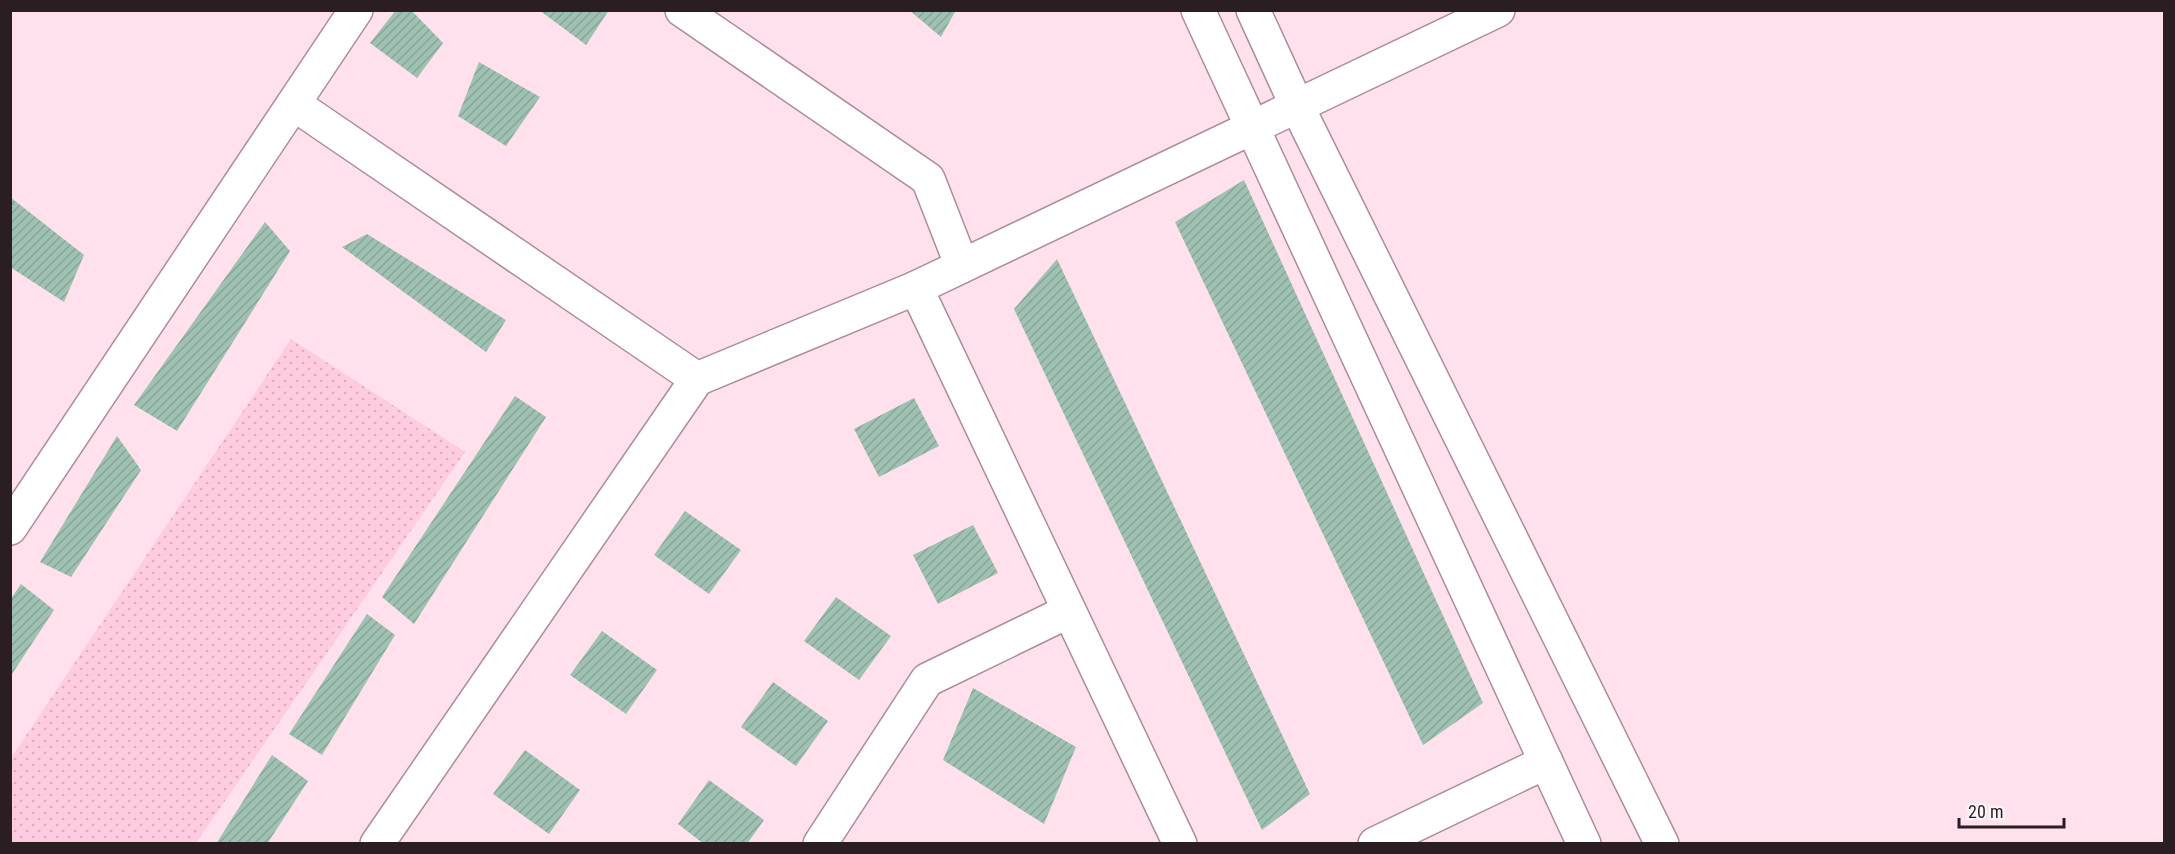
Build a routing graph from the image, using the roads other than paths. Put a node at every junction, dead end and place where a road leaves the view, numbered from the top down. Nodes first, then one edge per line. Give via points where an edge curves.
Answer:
1 (356, 10) edge
2 (682, 10) edge
3 (1198, 10) edge
4 (1253, 10) edge
5 (1498, 10) edge
6 (294, 104) junction
7 (1298, 106) junction
8 (1253, 128) junction
9 (962, 266) junction
10 (916, 288) junction
11 (697, 379) junction
12 (10, 528) edge
13 (1069, 610) junction
14 (1546, 762) junction
15 (377, 843) edge
16 (820, 843) edge
17 (1180, 843) edge
18 (1375, 843) edge
19 (1584, 843) edge
20 (1662, 843) edge

1 - 6 street
2 - 9 street via 928,179
3 - 8 street
4 - 7 street
5 - 7 street
6 - 11 street
6 - 12 street
7 - 8 street
7 - 20 street
8 - 9 street
8 - 14 street
9 - 10 street
10 - 11 street
10 - 13 street
11 - 15 street
13 - 16 street via 927,680
13 - 17 street
14 - 18 street
14 - 19 street

